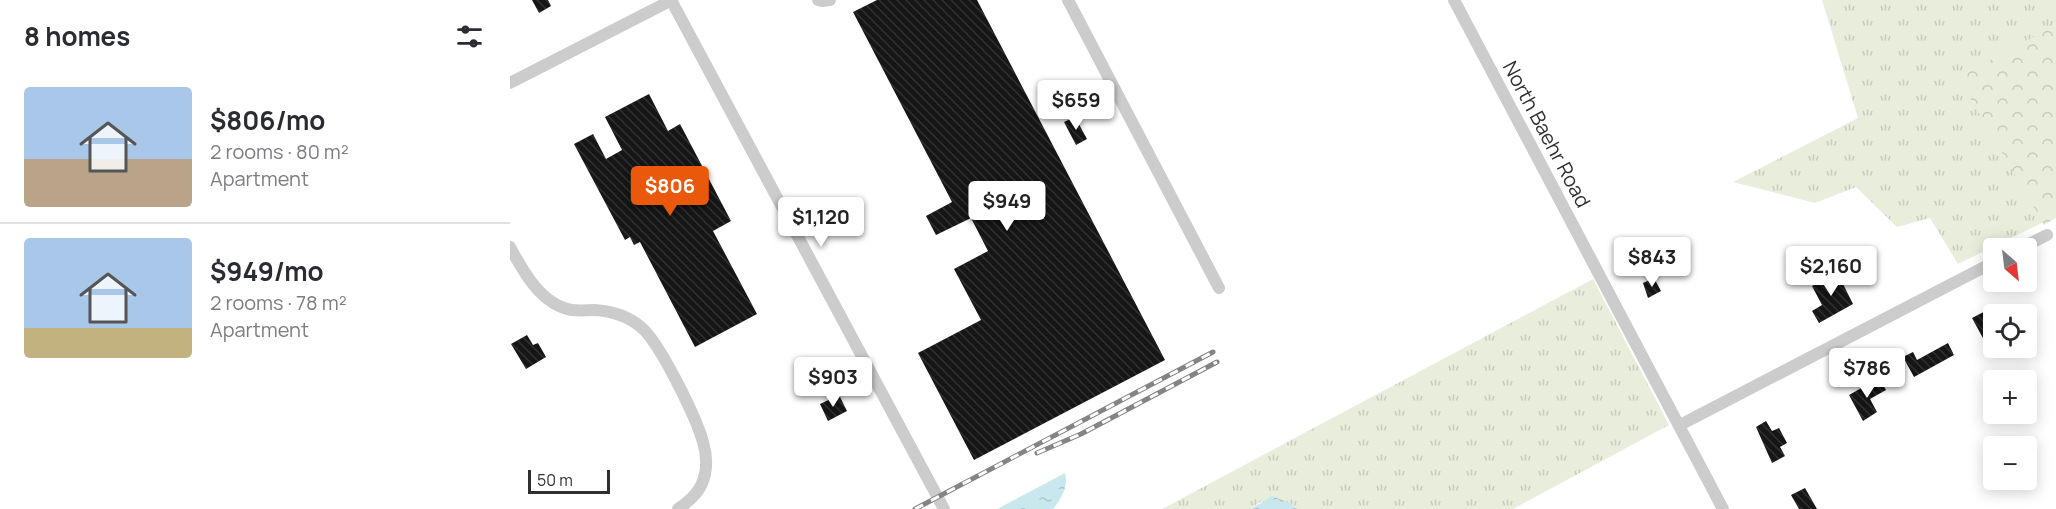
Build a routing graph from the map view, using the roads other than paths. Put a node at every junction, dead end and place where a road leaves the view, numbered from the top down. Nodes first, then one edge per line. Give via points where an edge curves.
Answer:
1 (672, 0) edge
2 (818, 0) edge
3 (830, 0) edge
4 (1068, 0) edge
5 (1454, 0) edge
6 (510, 83) edge
7 (2047, 235) dead end
8 (2037, 240) edge
9 (510, 247) edge
10 (1983, 268) edge
11 (1219, 288) dead end
12 (1680, 425) junction
13 (678, 509) edge
14 (944, 509) edge
15 (1723, 509) edge

1 - 6 street
1 - 14 street
2 - 3 street
4 - 11 street
5 - 12 street, North Baehr Road
7 - 8 street
9 - 13 street via 533,284 555,303 572,310 616,314 636,323 652,340 697,424 705,453 703,482
10 - 12 street
12 - 15 street, North Baehr Road

